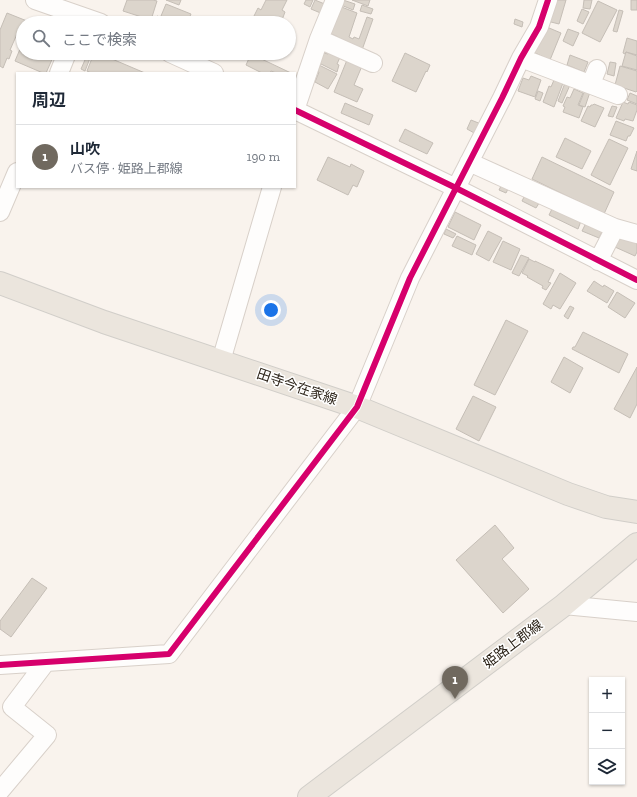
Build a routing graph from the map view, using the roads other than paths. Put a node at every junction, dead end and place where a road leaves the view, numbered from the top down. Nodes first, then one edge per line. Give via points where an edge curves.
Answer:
1 (35, 0) edge
2 (335, 0) edge
3 (548, 0) edge
4 (78, 12) edge
5 (319, 40) junction
6 (521, 58) junction
7 (64, 60) edge
8 (185, 60) edge
9 (373, 63) dead end
10 (59, 72) edge
11 (212, 72) edge
12 (618, 94) dead end
13 (296, 107) edge
14 (296, 110) edge
15 (470, 162) junction
16 (16, 174) edge
17 (272, 188) edge
18 (456, 188) junction
19 (0, 212) edge
20 (615, 228) junction
21 (637, 234) edge
22 (598, 261) junction
23 (637, 280) edge
24 (0, 283) edge
25 (221, 361) junction
26 (357, 407) junction
27 (637, 512) edge
28 (637, 544) edge
29 (564, 605) junction
30 (637, 612) edge
31 (46, 662) junction
32 (0, 665) edge
33 (0, 791) edge
34 (309, 797) edge

1 - 4 street
2 - 5 street
3 - 6 street via 539,27
5 - 9 street
5 - 13 street
6 - 12 street via 594,77
6 - 15 street
7 - 10 street
8 - 11 street
14 - 18 street
15 - 18 street
15 - 20 street
16 - 19 street
17 - 25 street
18 - 22 street
18 - 26 street via 410,278
20 - 21 street
20 - 22 street
22 - 23 street
24 - 25 main road, 田寺今在家線 via 104,322
25 - 26 main road, 田寺今在家線
26 - 27 main road, 田寺今在家線 via 568,494 606,507
26 - 31 street via 169,654
28 - 29 main road, 姫路上郡線
29 - 30 street
29 - 34 main road, 姫路上郡線
31 - 32 street
31 - 33 street via 12,707 47,735

